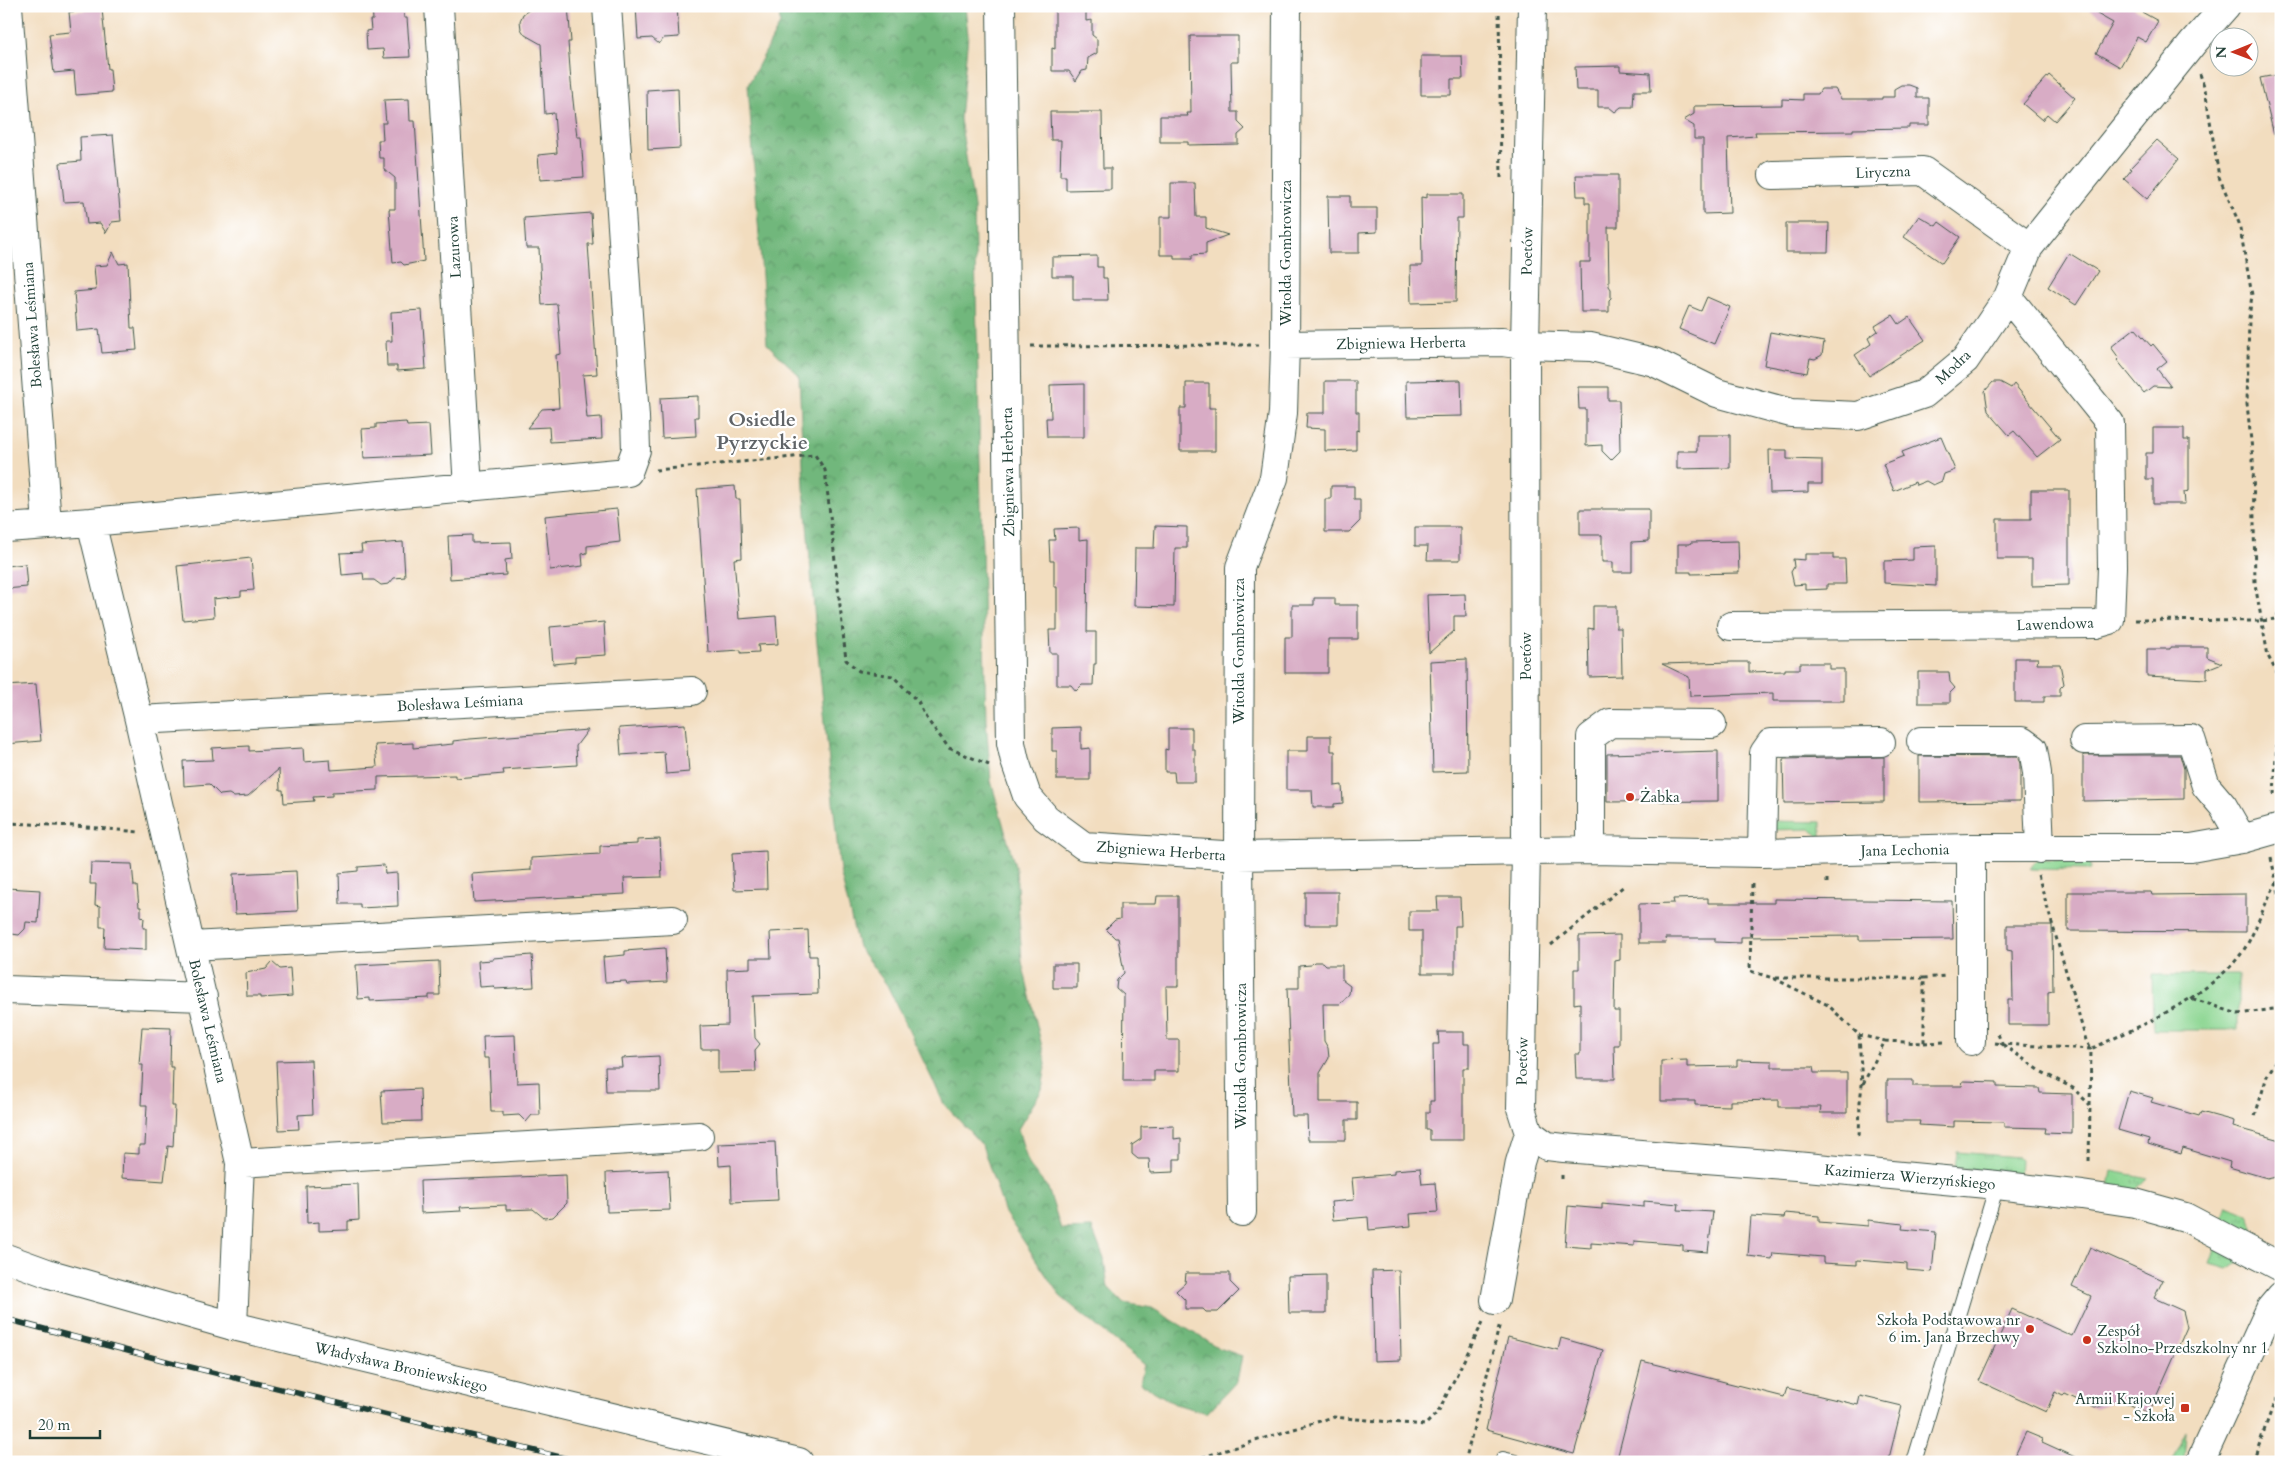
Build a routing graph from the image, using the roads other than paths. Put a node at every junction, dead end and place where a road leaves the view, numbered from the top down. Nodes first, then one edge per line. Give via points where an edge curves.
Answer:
1 (8, 6) edge
2 (439, 6) edge
3 (606, 6) edge
4 (1001, 6) edge
5 (1287, 6) edge
6 (1532, 6) edge
7 (2226, 6) edge
8 (1772, 175) dead end
9 (2029, 247) junction
10 (2008, 297) junction
11 (1285, 345) junction
12 (1525, 345) junction
13 (468, 488) junction
14 (90, 522) junction
15 (47, 524) junction
16 (6, 528) edge
17 (1731, 626) dead end
18 (692, 691) dead end
19 (139, 720) junction
20 (1712, 724) dead end
21 (2084, 740) dead end
22 (1921, 741) dead end
23 (1881, 742) dead end
24 (2281, 828) edge
25 (2242, 839) junction
26 (1970, 848) junction
27 (1591, 850) junction
28 (1526, 852) junction
29 (1762, 853) junction
30 (1239, 856) junction
31 (2039, 862) junction
32 (673, 920) dead end
33 (191, 946) junction
34 (6, 990) edge
35 (203, 997) junction
36 (1971, 1041) road end
37 (1529, 1133) junction
38 (699, 1136) dead end
39 (240, 1163) junction
40 (1997, 1185) junction
41 (1242, 1212) dead end
42 (6, 1258) edge
43 (2281, 1267) edge
44 (2281, 1296) edge
45 (1497, 1310) road end
46 (233, 1326) junction
47 (799, 1462) edge
48 (1914, 1462) edge
49 (2200, 1462) edge

1 - 15 street, Bolesława Leśmiana
2 - 13 street, Lazurowa
3 - 13 street via 636,450 628,472
4 - 30 street, Zbigniewa Herberta via 1011,743 1020,778 1027,796 1046,818 1084,846
5 - 11 street, Witolda Gombrowicza
6 - 12 street, Poetów
7 - 9 street, Modra
8 - 9 street, Liryczna via 1923,171
9 - 10 street, Modra
10 - 12 street, Modra via 1965,360 1924,394 1858,416 1791,413 1717,393 1654,362 1591,347
10 - 17 street, Lawendowa via 2110,423 2110,620 2086,624
11 - 12 street, Zbigniewa Herberta via 1502,342
11 - 30 street, Witolda Gombrowicza via 1283,414 1274,478 1240,567
12 - 28 street, Poetów
13 - 14 street
14 - 15 street
14 - 19 street, Bolesława Leśmiana
15 - 16 street
18 - 19 street, Bolesława Leśmiana
19 - 33 street, Bolesława Leśmiana
20 - 27 street via 1610,723 1591,737
21 - 25 street via 2191,739 2206,786 2223,806
22 - 31 street via 2022,741 2034,749
23 - 29 street via 1771,743 1764,753
24 - 25 street, Jana Lechonia
25 - 31 street, Jana Lechonia via 2191,848
26 - 29 street, Jana Lechonia
26 - 31 street, Jana Lechonia
26 - 36 street
27 - 28 street, Jana Lechonia
27 - 29 street, Jana Lechonia
28 - 30 street, Zbigniewa Herberta
28 - 37 street, Poetów via 1521,1108
30 - 41 street, Witolda Gombrowicza
32 - 33 street
33 - 35 street, Bolesława Leśmiana
34 - 35 street
35 - 39 street, Bolesława Leśmiana
37 - 40 street, Kazimierza Wierzyńskiego via 1547,1146 1564,1148
37 - 45 street via 1520,1162
38 - 39 street
39 - 46 street, Bolesława Leśmiana
40 - 43 street, Kazimierza Wierzyńskiego via 2135,1203 2185,1217
40 - 48 lane
42 - 46 street, Władysława Broniewskiego via 50,1274
44 - 49 street via 2270,1309
46 - 47 street, Władysława Broniewskiego

